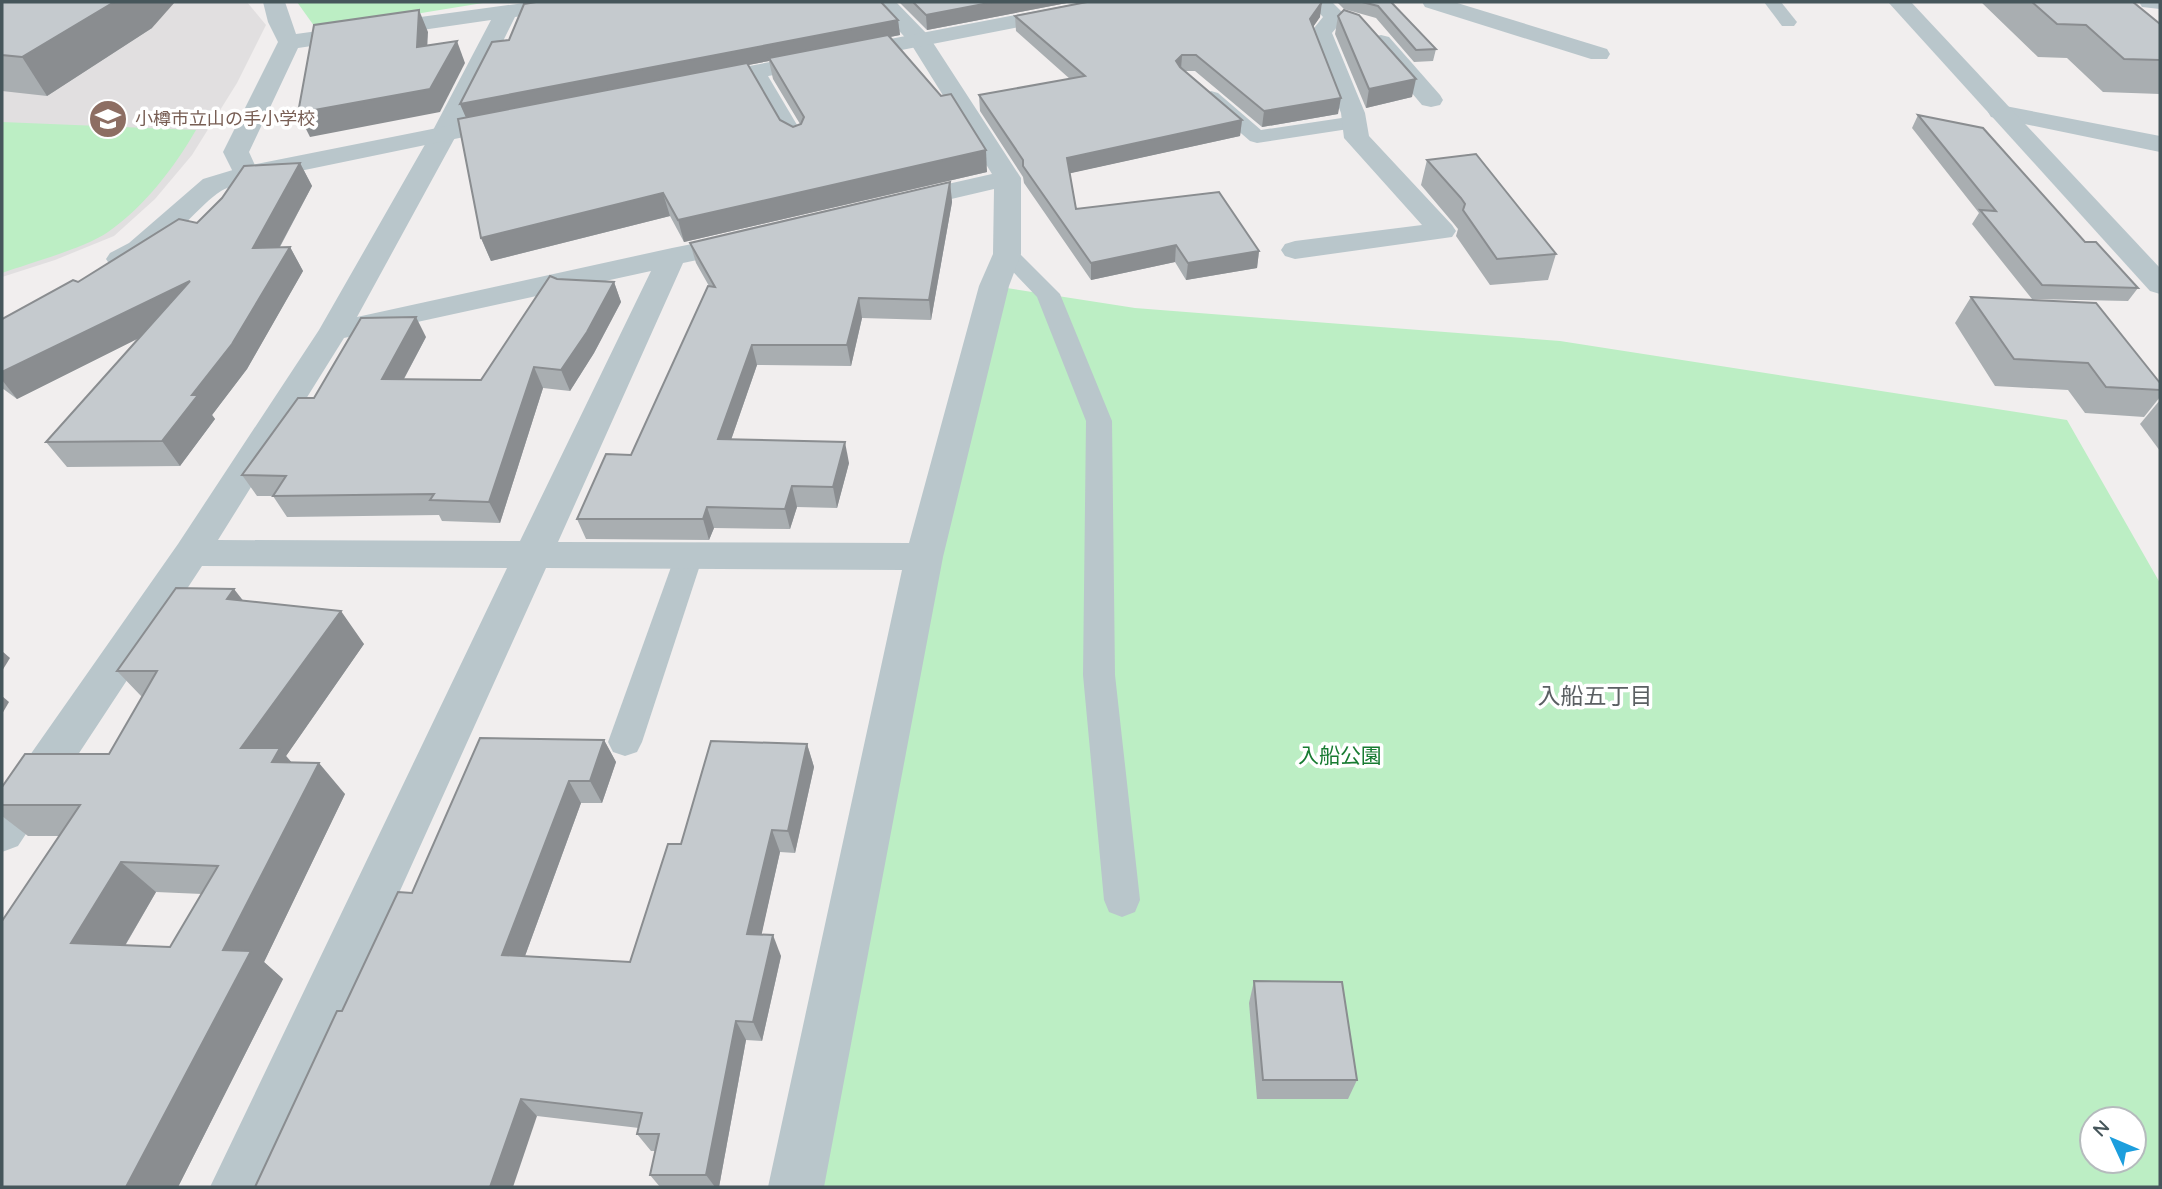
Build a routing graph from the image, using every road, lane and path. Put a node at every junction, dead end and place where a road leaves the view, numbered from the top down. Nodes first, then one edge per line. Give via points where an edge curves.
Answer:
1 (274, 2) edge
2 (576, 2) edge
3 (884, 2) edge
4 (1116, 2) edge
5 (1433, 2) edge
6 (1772, 2) edge
7 (1899, 2) edge
8 (2150, 2) edge
9 (2160, 3) edge
10 (506, 13) junction
11 (1344, 16) edge
12 (1788, 23) dead end
13 (920, 40) junction
14 (289, 42) junction
15 (1599, 54) dead end
16 (756, 71) junction
17 (1197, 86) edge
18 (675, 88) edge
19 (1431, 100) dead end
20 (2000, 112) junction
21 (539, 115) edge
22 (1355, 122) junction
23 (444, 134) junction
24 (796, 141) edge
25 (2160, 145) edge
26 (246, 174) junction
27 (1008, 178) junction
28 (874, 209) edge
29 (713, 248) edge
30 (1295, 250) dead end
31 (1007, 254) junction
32 (672, 257) junction
33 (97, 272) edge
34 (2160, 285) edge
35 (334, 330) junction
36 (191, 553) junction
37 (533, 556) junction
38 (690, 556) junction
39 (924, 557) junction
40 (625, 742) dead end
41 (2, 832) edge
42 (1122, 900) dead end
43 (238, 1187) edge
44 (796, 1187) edge

1 - 14 street
2 - 10 street
3 - 13 street
4 - 13 street
5 - 15 street
6 - 12 lane
7 - 20 street
8 - 9 street
10 - 14 street
10 - 23 street
11 - 19 street
11 - 22 street via 1321,33
13 - 16 street
13 - 27 street
14 - 26 street via 236,152
16 - 18 street
16 - 24 lane
17 - 22 lane via 1257,137
20 - 25 street
20 - 34 street
21 - 23 street
22 - 30 street via 1357,138 1442,231
23 - 26 street
23 - 35 street
26 - 33 street via 212,186 139,249
27 - 28 street
27 - 31 street
29 - 32 street
31 - 39 street via 994,286
31 - 42 lane via 1048,294 1100,421 1099,675
32 - 35 street
32 - 37 street
35 - 36 street
36 - 37 street
36 - 41 street
37 - 38 street
37 - 43 street
38 - 39 street
38 - 40 lane
39 - 44 street

